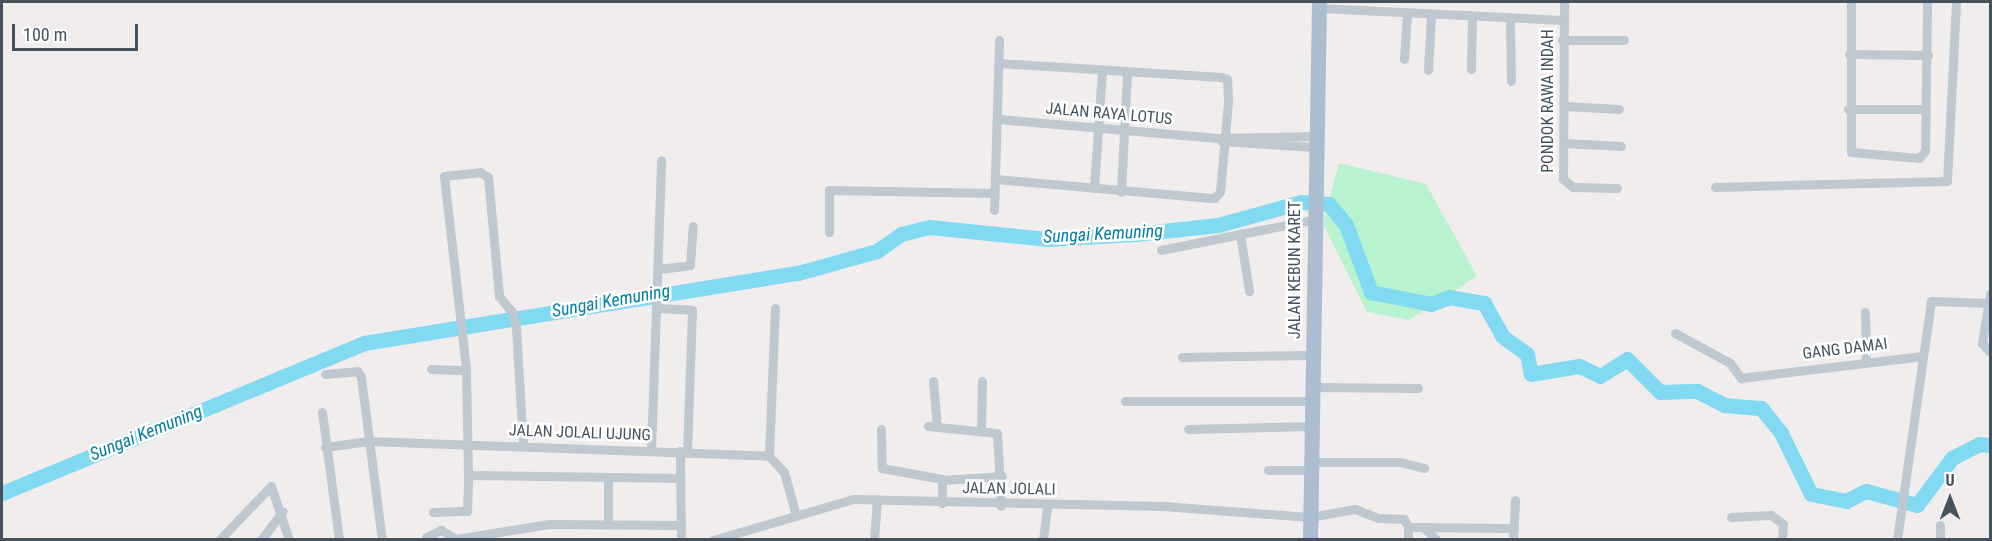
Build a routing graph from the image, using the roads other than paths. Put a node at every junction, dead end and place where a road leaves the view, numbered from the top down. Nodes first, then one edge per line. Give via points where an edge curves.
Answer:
1 (1564, 2) edge
2 (1851, 2) edge
3 (1927, 2) edge
4 (1956, 2) edge
5 (1319, 5) edge
6 (1407, 15) junction
7 (1431, 17) junction
8 (1473, 19) junction
9 (1510, 20) junction
10 (1563, 20) junction
11 (999, 40) dead end
12 (1562, 40) junction
13 (1624, 40) dead end
14 (1849, 54) junction
15 (1928, 55) junction
16 (1404, 58) dead end
17 (1000, 63) junction
18 (1471, 69) dead end
19 (1428, 70) dead end
20 (1102, 71) junction
21 (1127, 73) junction
22 (1511, 81) dead end
23 (1566, 106) junction
24 (1619, 109) dead end
25 (1848, 109) junction
26 (1926, 109) junction
27 (999, 119) junction
28 (1099, 129) junction
29 (1125, 131) junction
30 (1221, 136) junction
31 (1314, 141) junction
32 (1564, 143) junction
33 (1225, 146) junction
34 (1621, 146) dead end
35 (661, 160) dead end
36 (995, 179) junction
37 (1715, 187) dead end
38 (1094, 188) junction
39 (1617, 188) dead end
40 (1121, 192) junction
41 (994, 193) junction
42 (994, 210) dead end
43 (1312, 210) junction
44 (693, 226) dead end
45 (829, 232) dead end
46 (1240, 234) junction
47 (1161, 250) dead end
48 (659, 269) junction
49 (1249, 291) dead end
50 (1989, 303) edge
51 (658, 304) junction
52 (775, 308) dead end
53 (1865, 312) dead end
54 (1675, 333) dead end
55 (1990, 352) edge
56 (1313, 356) junction
57 (1923, 356) junction
58 (1182, 357) dead end
59 (1866, 362) junction
60 (431, 369) dead end
61 (466, 369) junction
62 (325, 374) dead end
63 (933, 381) dead end
64 (982, 381) dead end
65 (1418, 387) dead end
66 (1312, 394) junction
67 (1125, 401) dead end
68 (322, 412) dead end
69 (1312, 426) junction
70 (981, 428) junction
71 (881, 429) dead end
72 (1188, 429) dead end
73 (369, 441) junction
74 (467, 444) junction
75 (523, 445) junction
76 (325, 447) junction
77 (651, 451) junction
78 (684, 451) junction
79 (769, 456) junction
80 (1311, 466) junction
81 (1424, 468) dead end
82 (1268, 470) dead end
83 (468, 476) junction
84 (1002, 476) junction
85 (680, 478) junction
86 (608, 480) junction
87 (944, 480) junction
88 (877, 500) junction
89 (1515, 500) dead end
90 (942, 503) junction
91 (1047, 505) junction
92 (1001, 506) junction
93 (283, 511) junction
94 (795, 512) junction
95 (433, 513) dead end
96 (1731, 516) dead end
97 (1310, 518) junction
98 (608, 524) junction
99 (681, 525) junction
100 (1940, 525) dead end
101 (1408, 527) junction
102 (1423, 527) junction
103 (1514, 528) junction
104 (426, 537) dead end
105 (219, 540) edge
106 (261, 540) edge
107 (289, 540) edge
108 (339, 540) edge
109 (382, 540) edge
110 (681, 540) edge
111 (713, 540) edge
112 (874, 540) edge
113 (1044, 540) edge
114 (1310, 540) edge
115 (1408, 540) edge
116 (1437, 540) edge
117 (1513, 540) edge
118 (1782, 540) edge
119 (1897, 540) edge
120 (1940, 540) edge

1 - 10 street, PONDOK RAWA INDAH
2 - 14 street
3 - 15 street
4 - 37 street via 1947,181
5 - 6 street
5 - 31 main road, JALAN KEBUN KARET
6 - 7 street
6 - 16 street
7 - 8 street
7 - 19 street
8 - 9 street
8 - 18 street
9 - 10 street
9 - 22 street
10 - 12 street, PONDOK RAWA INDAH
11 - 17 street
12 - 13 street
12 - 23 street, PONDOK RAWA INDAH via 1560,99
14 - 15 street
14 - 25 street
15 - 26 street
17 - 20 street
17 - 27 street
20 - 21 street
20 - 28 street
21 - 29 street
21 - 30 street via 1227,79
23 - 24 street
23 - 32 street, PONDOK RAWA INDAH
25 - 26 street
25 - 26 street via 1848,145 1855,156 1919,158 1925,151
27 - 28 street, JALAN RAYA LOTUS
27 - 36 street
28 - 29 street, JALAN RAYA LOTUS
28 - 38 street
29 - 30 street, JALAN RAYA LOTUS
29 - 40 street
30 - 31 street, JALAN RAYA LOTUS
30 - 33 street
31 - 33 street
31 - 43 main road, JALAN KEBUN KARET
32 - 34 street
32 - 39 street, PONDOK RAWA INDAH via 1566,183
33 - 40 street via 1220,192 1214,198
35 - 48 street
36 - 38 street
36 - 41 street
38 - 40 street
41 - 42 street
41 - 45 street via 829,190
43 - 46 street
43 - 56 main road, JALAN KEBUN KARET
44 - 48 street via 690,265
46 - 47 street
46 - 49 street
48 - 51 street
50 - 55 street via 1982,347
50 - 57 street via 1931,301
51 - 77 street
51 - 78 street via 692,310
52 - 79 street
53 - 59 street
54 - 59 street, GANG DAMAI via 1730,363 1741,378
56 - 58 street
56 - 66 main road, JALAN KEBUN KARET
57 - 59 street, GANG DAMAI
57 - 119 street via 1900,489
60 - 61 street
61 - 74 street
61 - 75 street via 446,173 488,177 500,296 513,313 516,329
62 - 73 street via 360,374
63 - 70 street via 932,427
64 - 70 street
65 - 66 street
66 - 67 street
66 - 69 main road, JALAN KEBUN KARET
68 - 76 street
69 - 72 street
69 - 80 main road, JALAN KEBUN KARET
70 - 84 street via 997,433
71 - 87 street via 882,468
73 - 74 street, JALAN JOLALI UJUNG
73 - 76 street, JALAN JOLALI UJUNG
73 - 109 street
74 - 75 street, JALAN JOLALI UJUNG
74 - 83 street
75 - 77 street, JALAN JOLALI UJUNG
76 - 108 street
77 - 78 street, JALAN JOLALI UJUNG
78 - 79 street, JALAN JOLALI UJUNG
78 - 85 street
79 - 94 street via 784,472
80 - 81 street via 1400,462
80 - 82 street
80 - 97 main road, JALAN KEBUN KARET
83 - 86 street
83 - 95 street via 467,511
84 - 87 street
84 - 92 street
85 - 86 street
85 - 99 street
86 - 98 street
87 - 90 street
88 - 90 street, JALAN JOLALI
88 - 94 street, JALAN JOLALI
88 - 112 street
89 - 103 street
90 - 92 street, JALAN JOLALI
91 - 92 street, JALAN JOLALI
91 - 97 street, JALAN JOLALI via 1163,506
91 - 113 street
93 - 105 street via 275,487 268,487
93 - 106 street
93 - 107 street
94 - 111 street, JALAN JOLALI
96 - 118 street via 1771,515 1783,524
97 - 101 street, JALAN JOLALI via 1355,509 1378,518 1404,519
97 - 114 main road, JALAN KEBUN KARET
98 - 99 street
98 - 104 street via 549,524 456,539 441,530
99 - 110 street
100 - 120 street
101 - 102 street
101 - 115 street
102 - 103 street
102 - 116 street
103 - 117 street

